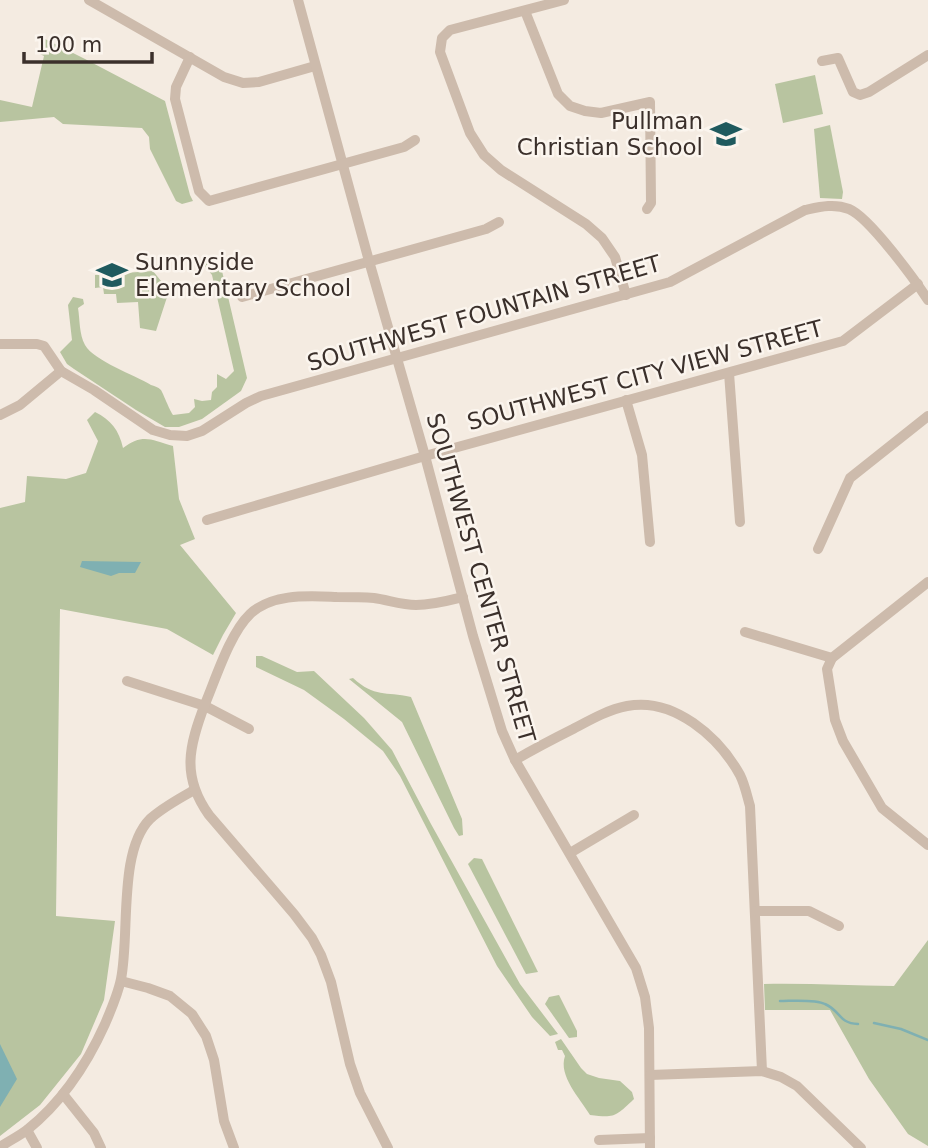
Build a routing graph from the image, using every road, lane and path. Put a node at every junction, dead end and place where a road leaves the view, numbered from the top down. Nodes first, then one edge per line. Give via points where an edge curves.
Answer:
1 (89, 0) edge
2 (298, 0) edge
3 (564, 0) edge
4 (525, 11) junction
5 (928, 55) edge
6 (190, 57) junction
7 (822, 61) dead end
8 (315, 66) junction
9 (415, 140) dead end
10 (343, 164) junction
11 (647, 209) dead end
12 (499, 222) dead end
13 (369, 261) junction
14 (918, 284) junction
15 (626, 295) junction
16 (242, 297) dead end
17 (928, 300) edge
18 (0, 344) edge
19 (397, 359) junction
20 (61, 371) junction
21 (729, 373) junction
22 (626, 400) junction
23 (0, 415) edge
24 (928, 416) edge
25 (425, 456) junction
26 (207, 520) dead end
27 (740, 522) dead end
28 (650, 542) dead end
29 (818, 549) dead end
30 (928, 582) edge
31 (463, 597) junction
32 (744, 632) dead end
33 (832, 658) junction
34 (127, 681) dead end
35 (205, 706) junction
36 (248, 729) dead end
37 (515, 760) junction
38 (194, 790) junction
39 (634, 815) dead end
40 (928, 845) edge
41 (570, 853) junction
42 (756, 911) junction
43 (839, 926) dead end
44 (121, 981) junction
45 (762, 1071) junction
46 (650, 1075) junction
47 (64, 1094) junction
48 (27, 1130) junction
49 (598, 1140) dead end
50 (650, 1143) edge
51 (0, 1147) edge
52 (37, 1148) edge
53 (101, 1148) edge
54 (234, 1148) edge
55 (388, 1148) edge
56 (861, 1148) edge

1 - 6 street
2 - 8 street, SOUTHWEST CENTER STREET
3 - 4 street
4 - 11 street via 558,94 570,106 601,113 650,102 651,203
4 - 15 street via 450,30 442,38 440,52 470,133 484,155 602,238 615,257
5 - 7 street via 860,95 853,92 838,58
6 - 8 street via 243,83
6 - 10 street via 175,99 198,191 209,201
8 - 10 street, SOUTHWEST CENTER STREET
9 - 10 street
10 - 13 street, SOUTHWEST CENTER STREET
12 - 13 street
13 - 16 street
13 - 19 street, SOUTHWEST CENTER STREET
14 - 15 street, SOUTHWEST FOUNTAIN STREET via 859,215 829,205 805,210 670,282
14 - 17 street, SOUTHWEST FOUNTAIN STREET
14 - 21 street, SOUTHWEST CITY VIEW STREET via 843,341
15 - 19 street, SOUTHWEST FOUNTAIN STREET
18 - 20 street via 44,346
19 - 20 street, SOUTHWEST FOUNTAIN STREET via 261,396 187,436 153,430
19 - 25 street, SOUTHWEST CENTER STREET
20 - 23 street via 20,405
21 - 22 street, SOUTHWEST CITY VIEW STREET
21 - 27 street
22 - 25 street, SOUTHWEST CITY VIEW STREET
22 - 28 street via 642,455
24 - 29 street via 850,478
25 - 26 street, SOUTHWEST CITY VIEW STREET
25 - 31 street, SOUTHWEST CENTER STREET
30 - 33 street
31 - 35 street via 415,605 375,598 308,596 264,604 232,641
31 - 37 street, SOUTHWEST CENTER STREET via 502,731
32 - 33 street
33 - 40 street via 827,668 835,720 844,741 882,808
34 - 35 street
35 - 36 street
35 - 38 street via 193,738 190,767
37 - 41 street, SOUTHWEST CENTER STREET
37 - 42 street via 602,713 629,705 657,706 682,716 725,751 741,777 750,806
38 - 44 street via 149,820 134,845
38 - 55 street via 209,815 312,938 331,982 360,1093
39 - 41 street
41 - 46 street, SOUTHWEST CENTER STREET via 636,968 645,997
42 - 43 street via 809,911
42 - 45 street
44 - 47 street via 96,1044
44 - 54 street via 170,996 192,1014 214,1060 224,1121
45 - 46 street
45 - 56 street via 797,1086
46 - 50 street, SOUTHWEST CENTER STREET
47 - 48 street
47 - 53 street
48 - 51 street
48 - 52 street
49 - 50 street

